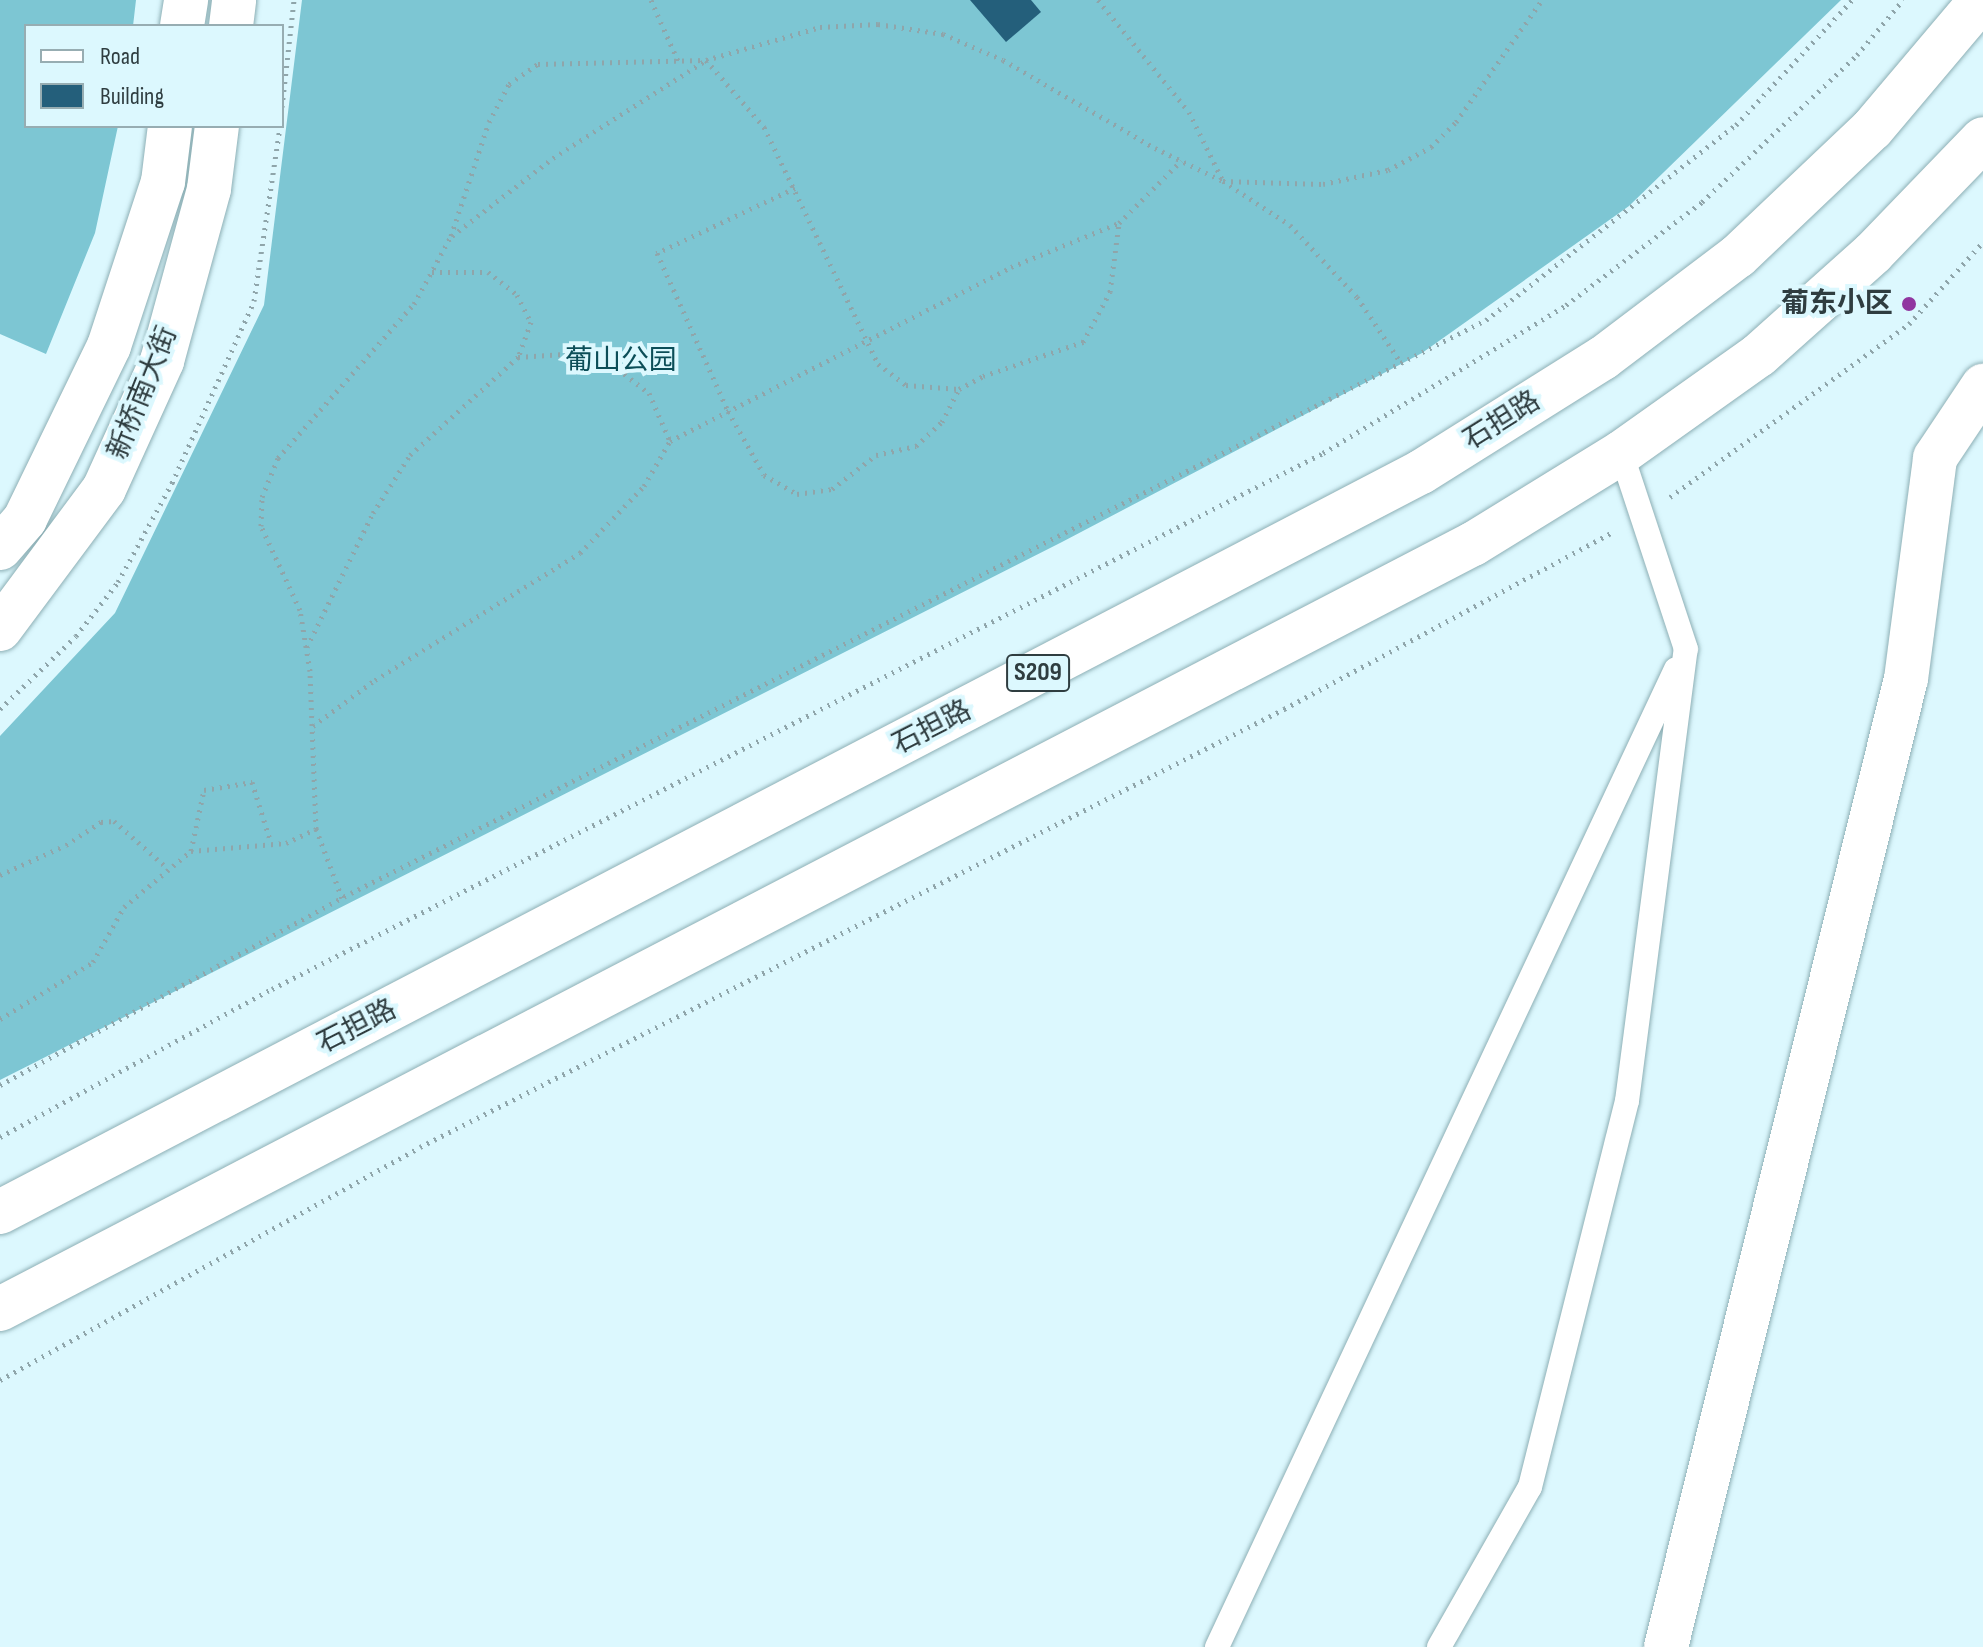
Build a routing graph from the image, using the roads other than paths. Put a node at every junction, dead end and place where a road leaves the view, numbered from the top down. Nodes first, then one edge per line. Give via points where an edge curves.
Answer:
1 (186, 0) edge
2 (234, 0) edge
3 (1981, 0) edge
4 (182, 24) edge
5 (231, 24) edge
6 (170, 128) edge
7 (217, 128) edge
8 (1983, 139) edge
9 (1983, 386) edge
10 (1621, 453) junction
11 (0, 548) edge
12 (0, 629) edge
13 (1686, 649) junction
14 (0, 1212) edge
15 (0, 1309) edge
16 (1217, 1647) edge
17 (1439, 1647) edge
18 (1666, 1647) edge

1 - 4 main road
2 - 5 main road
3 - 14 main road, 石担路 / S209 via 1872,129 1738,256 1603,358 1421,472
6 - 11 main road, 新桥南大街 via 163,182 109,346 25,519
7 - 12 main road, 新桥南大街 via 209,189 162,361 104,489
8 - 10 main road via 1873,253 1759,355
9 - 18 main road via 1935,458 1906,679
10 - 13 lane
10 - 15 main road via 1473,544
13 - 16 lane
13 - 17 lane via 1623,1116 1530,1487

